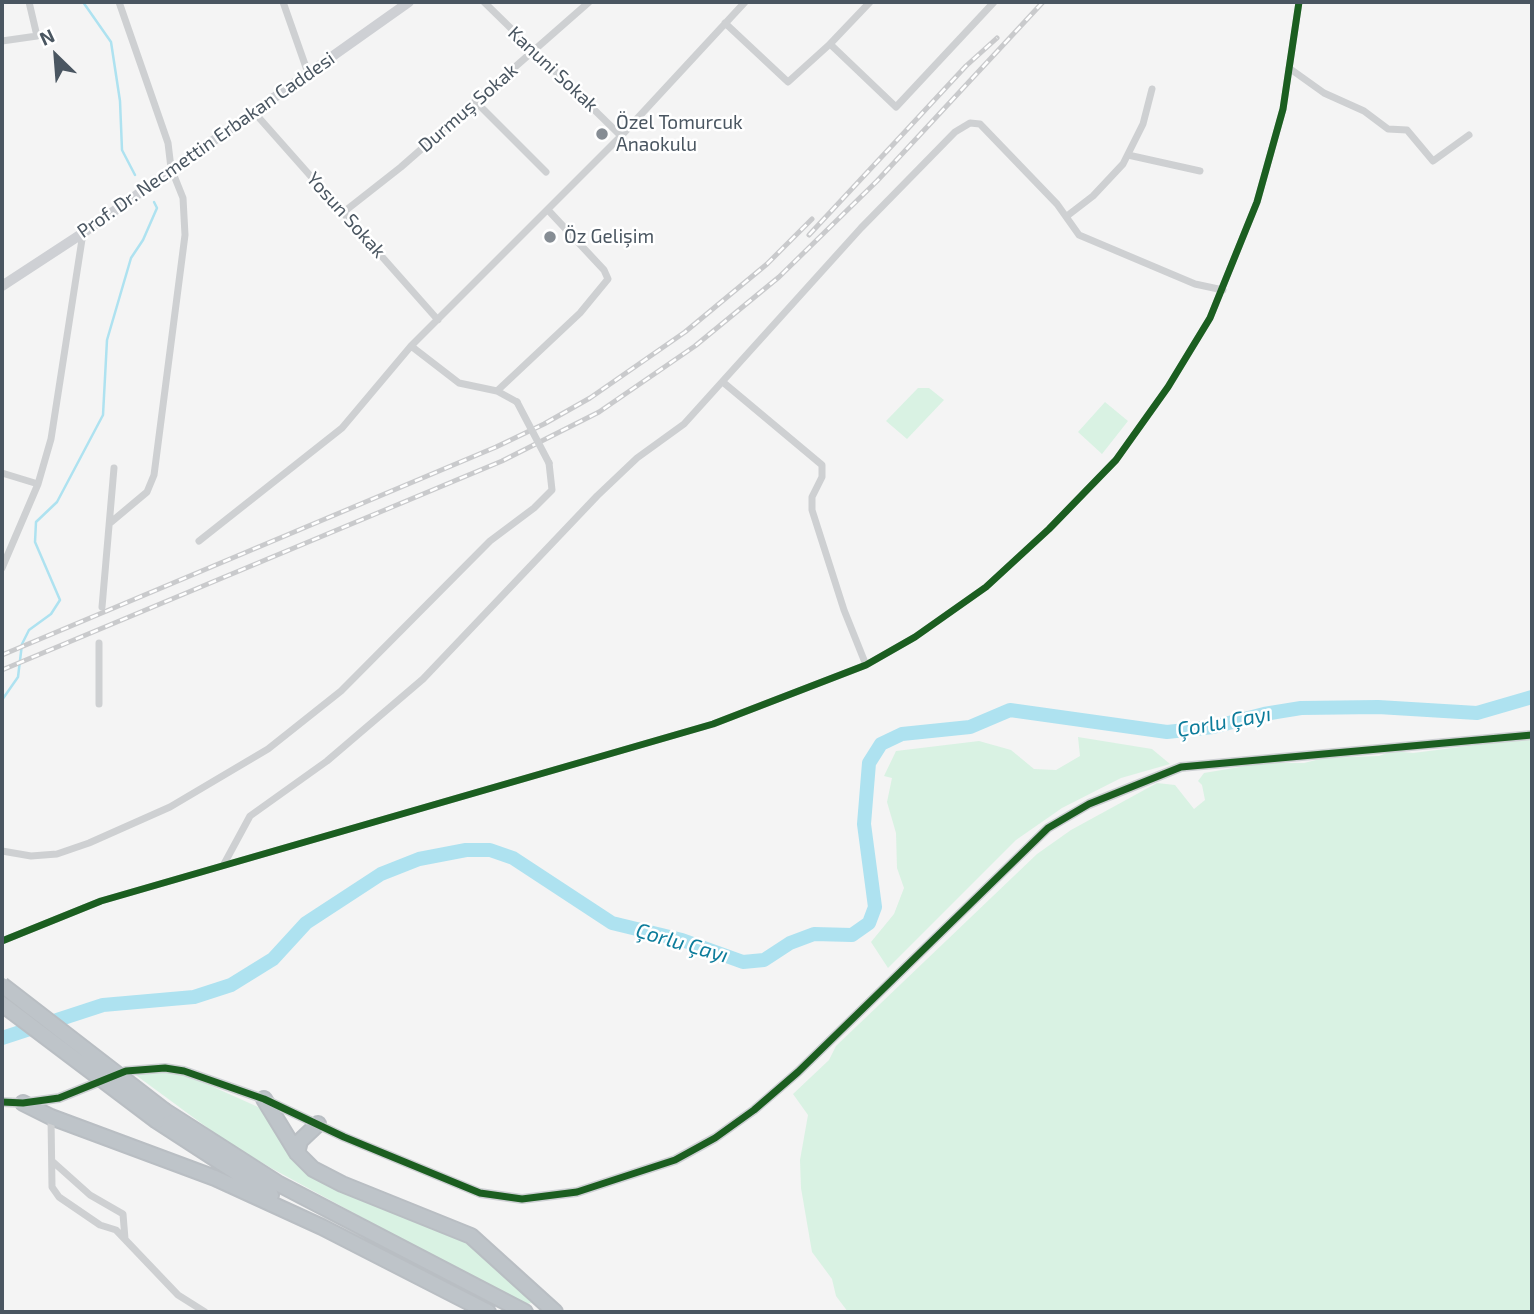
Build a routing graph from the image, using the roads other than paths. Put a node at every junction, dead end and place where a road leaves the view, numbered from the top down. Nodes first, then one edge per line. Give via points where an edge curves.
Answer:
1 (29, 2) edge
2 (120, 2) edge
3 (283, 2) edge
4 (409, 2) edge
5 (484, 2) edge
6 (589, 2) edge
7 (745, 2) edge
8 (870, 2) edge
9 (994, 2) edge
10 (1300, 2) edge
11 (725, 23) junction
12 (2, 41) edge
13 (830, 44) junction
14 (533, 53) junction
15 (1289, 68) junction
16 (308, 73) junction
17 (1152, 89) dead end
18 (475, 101) junction
19 (253, 111) junction
20 (1469, 135) dead end
21 (621, 136) junction
22 (1128, 155) junction
23 (171, 168) junction
24 (1200, 171) dead end
25 (547, 172) dead end
26 (548, 210) junction
27 (345, 211) junction
28 (1066, 216) junction
29 (83, 233) junction
30 (2, 286) edge
31 (1223, 290) junction
32 (438, 320) junction
33 (411, 346) junction
34 (724, 383) junction
35 (498, 391) junction
36 (114, 468) dead end
37 (2, 473) edge
38 (38, 484) junction
39 (110, 523) junction
40 (199, 541) dead end
41 (2, 568) edge
42 (102, 607) dead end
43 (99, 643) dead end
44 (866, 665) junction
45 (99, 704) dead end
46 (1532, 735) edge
47 (2, 851) edge
48 (225, 864) junction
49 (2, 942) edge
50 (2, 985) edge
51 (2, 1004) edge
52 (2, 1093) edge
53 (264, 1099) junction
54 (2, 1102) edge
55 (23, 1103) junction
56 (161, 1116) junction
57 (51, 1117) junction
58 (318, 1124) junction
59 (297, 1153) junction
60 (52, 1161) junction
61 (322, 1227) junction
62 (125, 1239) junction
63 (205, 1312) edge
64 (488, 1312) edge
65 (525, 1312) edge
66 (555, 1312) edge

1 - 12 street via 37,36
2 - 23 street via 168,143
3 - 16 street
4 - 16 street, Prof. Dr. Necmettin Erbakan Caddesi
5 - 14 street, Kanuni Sokak
6 - 14 street, Durmuş Sokak
7 - 11 street
8 - 13 street
9 - 13 street via 897,107
10 - 15 street
11 - 13 street via 788,82
11 - 21 street
14 - 18 street, Durmuş Sokak
14 - 21 street, Kanuni Sokak
15 - 20 street via 1388,129 1406,131 1433,161
15 - 31 street via 1283,109 1257,202
16 - 19 street, Prof. Dr. Necmettin Erbakan Caddesi
17 - 22 street via 1143,124
18 - 25 street
18 - 27 street, Durmuş Sokak
19 - 23 street, Prof. Dr. Necmettin Erbakan Caddesi
19 - 27 street, Yosun Sokak
21 - 26 street
22 - 24 street
22 - 28 street via 1093,196
23 - 29 street, Prof. Dr. Necmettin Erbakan Caddesi
23 - 39 street via 183,198 186,235 153,475 147,492
26 - 32 street
26 - 35 street via 608,279 580,313
27 - 32 street, Yosun Sokak
28 - 31 street via 1079,234 1195,284
28 - 34 street via 980,124 970,123 955,132 862,228
29 - 30 street, Prof. Dr. Necmettin Erbakan Caddesi
29 - 38 street via 51,439
31 - 44 street via 1168,387 1116,460 986,587
32 - 33 street
33 - 35 street via 459,383
33 - 40 street via 342,428
34 - 44 street via 822,465 812,510
34 - 48 street via 684,425 637,458 597,496 423,679 327,761 250,816
35 - 47 street, bridge via 517,402 550,463 552,490 490,541 341,691 268,748 170,807 57,854
36 - 39 street
37 - 38 street
38 - 41 street
39 - 42 street
43 - 45 street
44 - 48 street via 713,724
46 - 58 street via 1181,767 1089,804 1048,828 768,1099 715,1138 628,1178 577,1192 522,1199 481,1193
48 - 49 street via 102,901
50 - 56 highway, bridge
51 - 56 highway, bridge
52 - 55 street
53 - 55 street via 184,1071 165,1069 126,1071 59,1098
53 - 58 street
53 - 59 highway
54 - 55 street
55 - 57 highway
56 - 61 highway
56 - 65 highway via 279,1184
57 - 60 street
57 - 61 highway via 215,1178
58 - 59 highway via 300,1141
59 - 66 highway via 313,1169 342,1184 471,1236
60 - 62 street via 81,1188 123,1214
60 - 62 street via 52,1187 59,1197
61 - 64 highway
62 - 63 street via 178,1295

